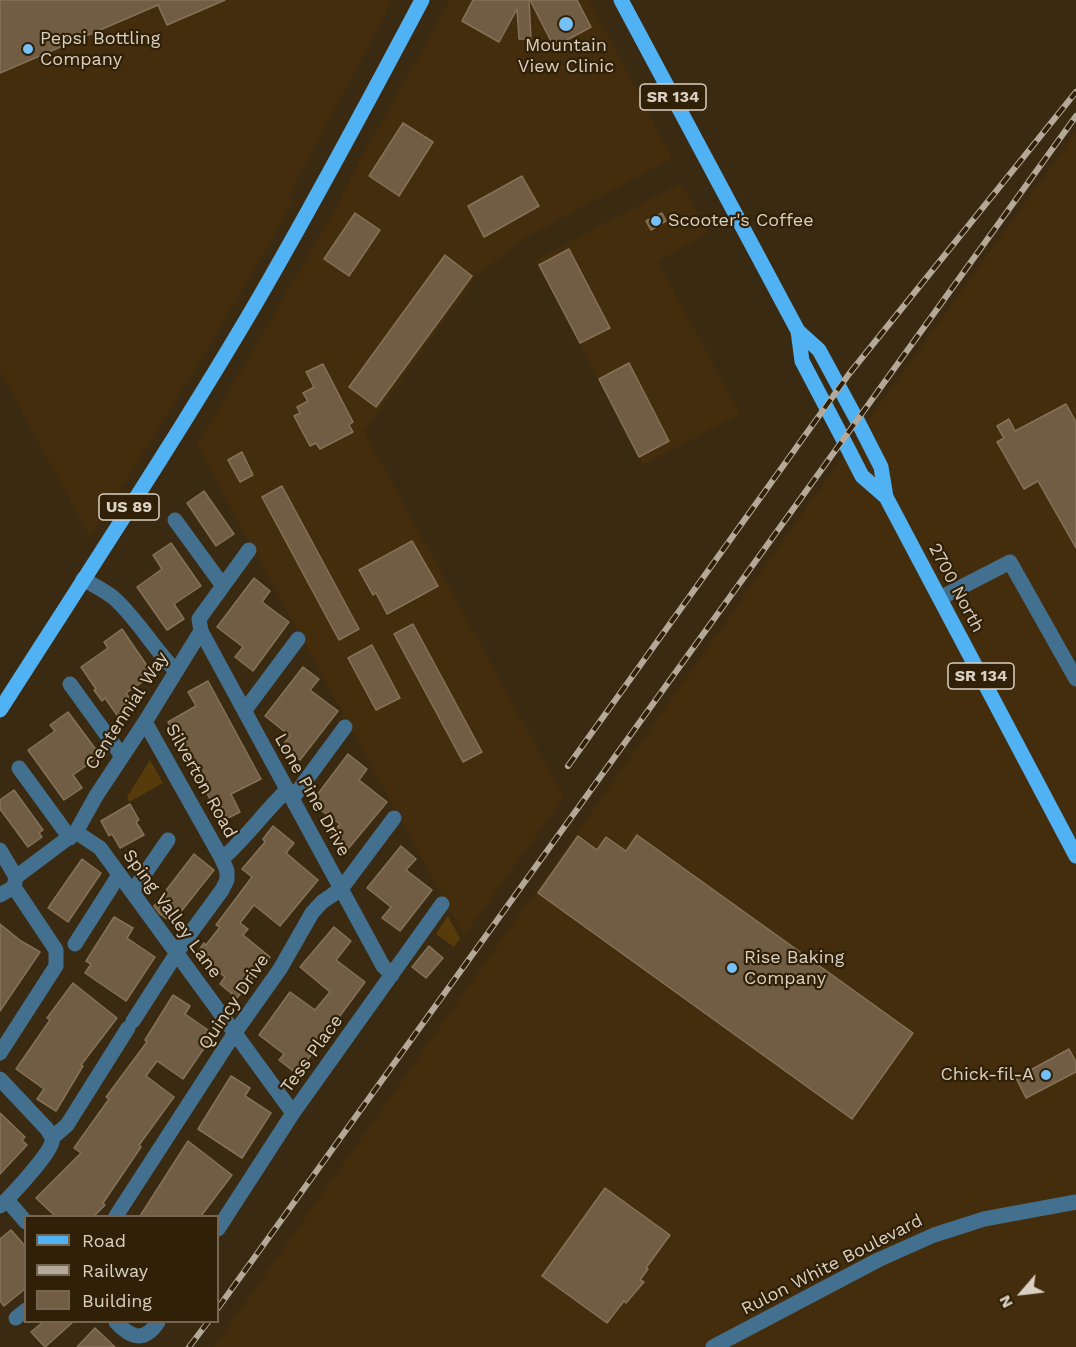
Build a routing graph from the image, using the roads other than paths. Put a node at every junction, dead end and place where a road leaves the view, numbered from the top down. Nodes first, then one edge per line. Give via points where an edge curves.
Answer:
1 (422, 0) edge
2 (621, 0) edge
3 (798, 331) junction
4 (886, 497) junction
5 (175, 520) dead end
6 (249, 550) dead end
7 (83, 579) junction
8 (223, 586) junction
9 (940, 598) junction
10 (201, 631) junction
11 (298, 639) dead end
12 (177, 671) junction
13 (1076, 679) edge
14 (70, 684) dead end
15 (0, 710) edge
16 (245, 710) junction
17 (145, 722) junction
18 (345, 727) dead end
19 (123, 756) junction
20 (19, 768) dead end
21 (289, 795) junction
22 (394, 818) dead end
23 (73, 835) junction
24 (168, 840) dead end
25 (0, 850) edge
26 (1076, 856) edge
27 (222, 859) junction
28 (119, 875) junction
29 (15, 882) junction
30 (341, 889) junction
31 (132, 892) junction
32 (0, 895) edge
33 (442, 904) dead end
34 (75, 944) dead end
35 (177, 955) junction
36 (392, 975) junction
37 (234, 1034) junction
38 (0, 1053) edge
39 (0, 1079) edge
40 (292, 1113) junction
41 (52, 1138) junction
42 (1076, 1202) edge
43 (3, 1203) edge
44 (117, 1215) edge
45 (24, 1220) edge
46 (219, 1227) edge
47 (117, 1323) edge
48 (157, 1323) edge
49 (713, 1347) edge

1 - 7 main road, US 89 via 256,303
2 - 3 main road, 2700 North / SR 134
3 - 4 main road, 2700 North / SR 134 via 819,350 857,420 881,466
3 - 4 main road, 2700 North / SR 134 via 802,361 862,476
4 - 9 main road, 2700 North / SR 134
5 - 8 street
6 - 8 street, Centennial Way
7 - 12 street via 113,597
7 - 15 main road, US 89
8 - 10 street, Centennial Way via 199,619
9 - 13 street via 1010,562
9 - 26 main road, 2700 North / SR 134
10 - 12 street, Centennial Way
10 - 16 street, Lone Pine Drive
11 - 16 street
12 - 17 street, Centennial Way
14 - 19 street
16 - 21 street, Lone Pine Drive
17 - 19 street, Centennial Way
17 - 27 street, Silverton Road
18 - 21 street
19 - 23 street, Centennial Way
20 - 23 street, Sping Valley Lane
21 - 27 street via 272,804
21 - 30 street, Lone Pine Drive
22 - 30 street, Quincy Drive
23 - 28 street, Sping Valley Lane via 100,848
23 - 29 street, Centennial Way
24 - 31 street
25 - 29 street
27 - 35 street via 227,880
28 - 31 street, Sping Valley Lane
28 - 34 street
29 - 32 street, Centennial Way
29 - 38 street via 56,950 56,966
30 - 36 street, Lone Pine Drive via 383,966
30 - 37 street, Quincy Drive via 312,913 280,969
31 - 35 street, Sping Valley Lane
33 - 36 street, Tess Place
35 - 37 street, Sping Valley Lane
35 - 41 street via 68,1125
36 - 40 street, Tess Place
37 - 40 street, Sping Valley Lane
37 - 44 street, Quincy Drive
39 - 41 street
40 - 46 street, Tess Place
41 - 43 street via 45,1156
42 - 49 street, Rulon White Boulevard via 984,1219 934,1235 878,1260
43 - 45 street
47 - 48 street via 132,1336 142,1336

